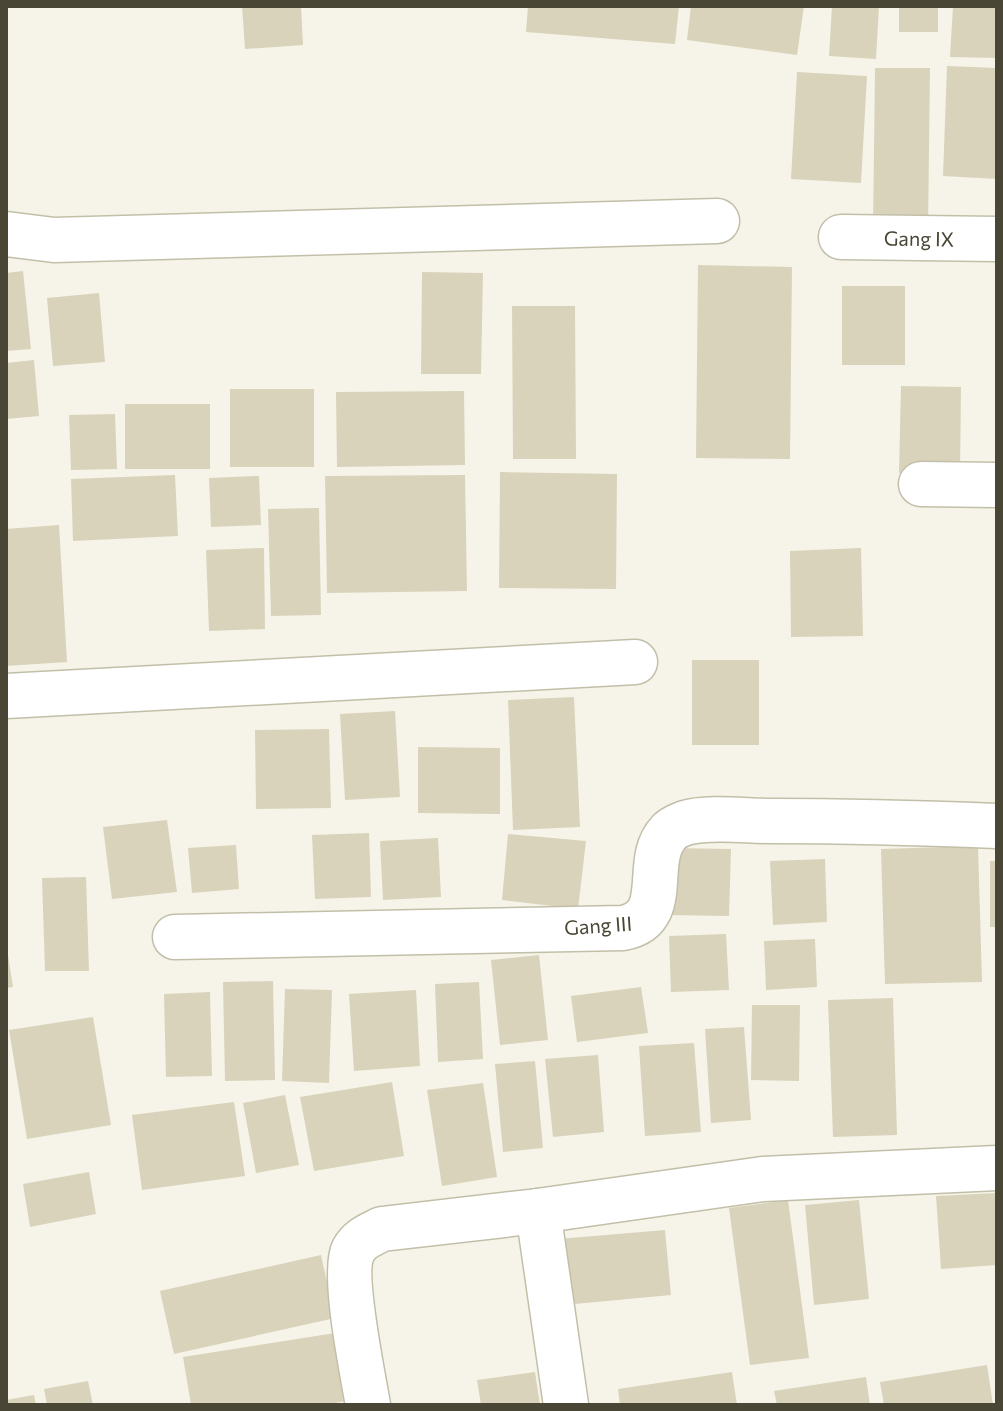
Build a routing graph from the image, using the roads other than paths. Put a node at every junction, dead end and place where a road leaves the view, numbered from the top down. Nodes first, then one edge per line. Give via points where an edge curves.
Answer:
1 (717, 221) dead end
2 (6, 234) edge
3 (841, 237) dead end
4 (997, 239) edge
5 (921, 484) dead end
6 (997, 485) edge
7 (635, 662) dead end
8 (6, 696) edge
9 (997, 826) edge
10 (175, 937) dead end
11 (997, 1168) edge
12 (538, 1211) junction
13 (368, 1405) edge
14 (566, 1405) edge

1 - 2 street via 54,240
3 - 4 street, Gang IX
5 - 6 street
7 - 8 street
9 - 10 street, Gang III via 684,823 660,846 648,916 623,928
11 - 12 street via 763,1179
12 - 13 street via 382,1229 363,1238 350,1264
12 - 14 street

